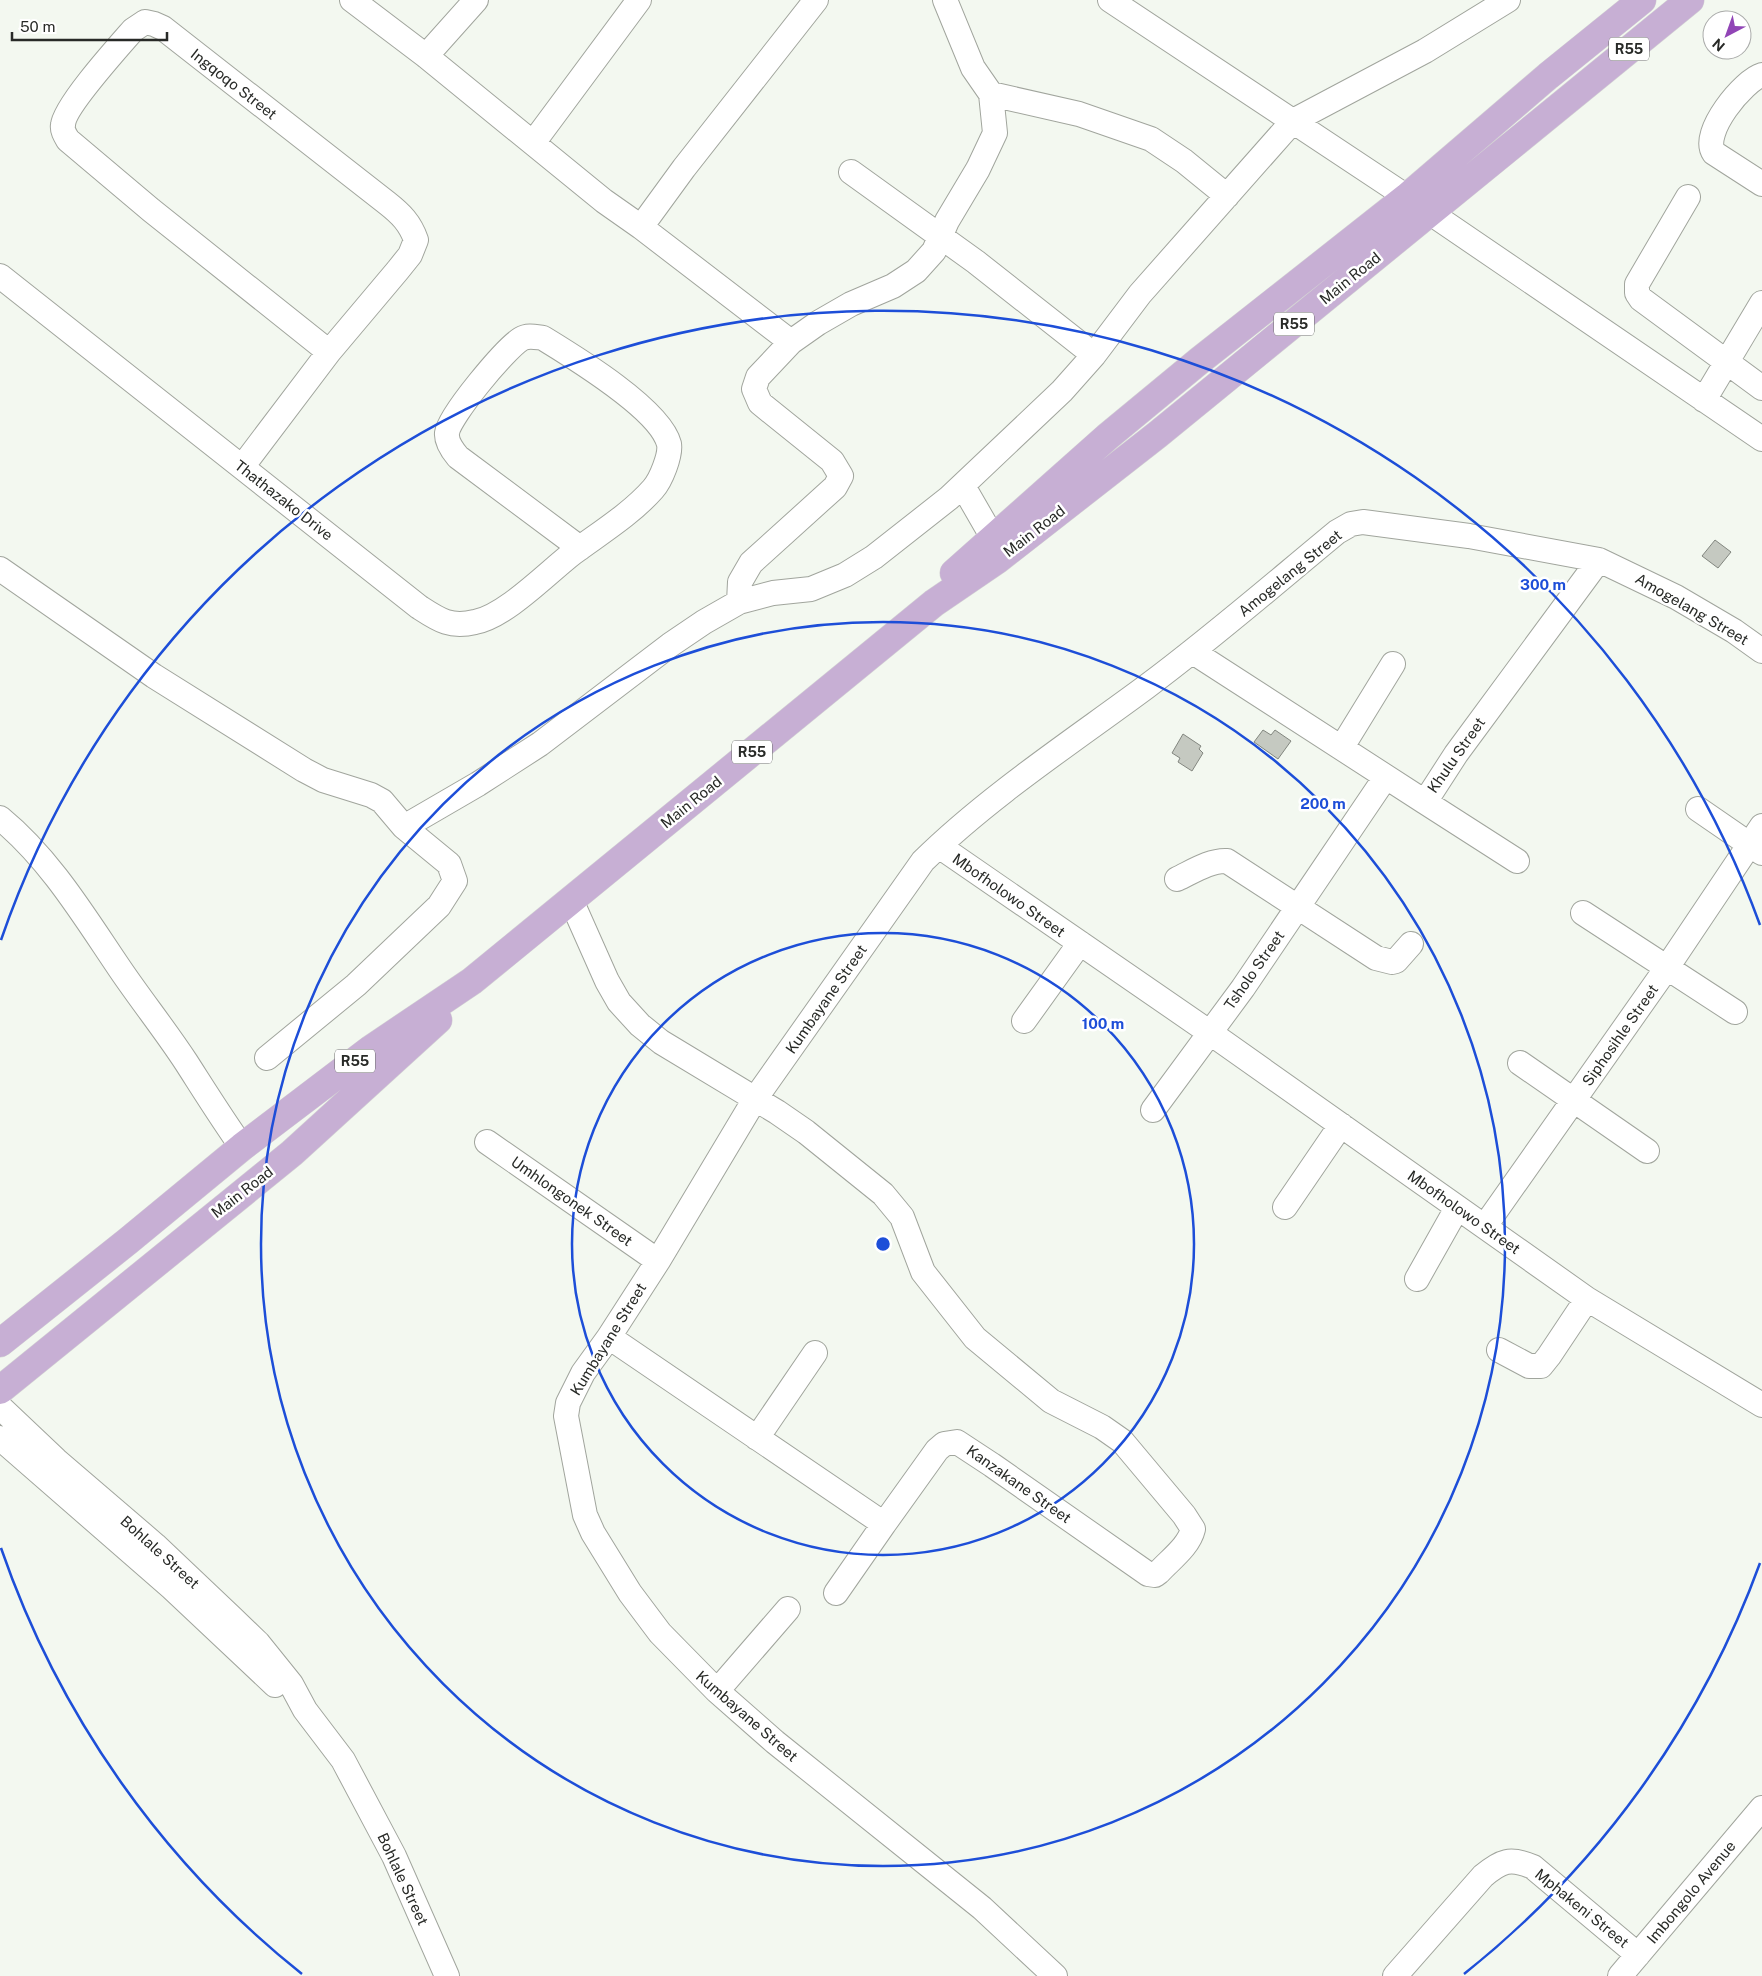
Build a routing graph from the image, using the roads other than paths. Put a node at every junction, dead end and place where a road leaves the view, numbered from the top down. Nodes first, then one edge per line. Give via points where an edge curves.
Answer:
1 (352, 0) edge
2 (476, 0) edge
3 (639, 0) edge
4 (816, 0) edge
5 (945, 0) edge
6 (1110, 0) edge
7 (1508, 0) edge
8 (1642, 0) edge
9 (1690, 0) edge
10 (426, 56) junction
11 (1762, 75) edge
12 (991, 94) junction
13 (1294, 121) junction
14 (534, 144) junction
15 (851, 172) dead end
16 (1762, 184) edge
17 (1227, 196) junction
18 (1407, 197) junction
19 (1688, 197) dead end
20 (1431, 213) junction
21 (641, 227) junction
22 (941, 236) junction
23 (0, 276) edge
24 (1762, 303) edge
25 (790, 342) junction
26 (329, 352) junction
27 (1094, 355) junction
28 (1727, 361) junction
29 (1762, 388) edge
30 (1704, 400) junction
31 (1762, 439) edge
32 (242, 467) junction
33 (963, 486) junction
34 (993, 538) junction
35 (580, 548) junction
36 (1599, 560) junction
37 (0, 569) edge
38 (738, 602) junction
39 (934, 603) junction
40 (1762, 651) edge
41 (1193, 652) junction
42 (1393, 664) dead end
43 (1342, 747) junction
44 (1385, 778) junction
45 (1425, 802) junction
46 (1698, 809) dead end
47 (0, 818) edge
48 (404, 827) junction
49 (1758, 841) edge
50 (939, 846) junction
51 (1516, 861) dead end
52 (1177, 879) dead end
53 (570, 900) junction
54 (894, 902) joint
55 (1299, 907) junction
56 (1582, 913) dead end
57 (1080, 943) junction
58 (1411, 944) dead end
59 (1666, 969) junction
60 (472, 981) junction
61 (1735, 1012) dead end
62 (1024, 1021) dead end
63 (1209, 1032) junction
64 (267, 1058) dead end
65 (1520, 1063) dead end
66 (756, 1098) junction
67 (1574, 1100) junction
68 (1153, 1110) dead end
69 (1341, 1125) junction
70 (487, 1142) dead end
71 (242, 1147) junction
72 (1647, 1151) dead end
73 (1285, 1207) dead end
74 (1457, 1208) junction
75 (1485, 1226) junction
76 (658, 1260) junction
77 (1417, 1279) dead end
78 (1587, 1299) junction
79 (609, 1337) junction
80 (0, 1343) edge
81 (1499, 1350) dead end
82 (814, 1353) dead end
83 (0, 1390) edge
84 (1762, 1405) edge
85 (0, 1407) edge
86 (0, 1438) edge
87 (757, 1438) junction
88 (884, 1524) junction
89 (836, 1593) dead end
90 (788, 1609) dead end
91 (717, 1691) junction
92 (305, 1710) junction
93 (1762, 1808) edge
94 (1638, 1955) junction
95 (446, 1976) edge
96 (1055, 1976) edge
97 (1395, 1976) edge
98 (1620, 1976) edge

1 - 10 street
2 - 10 street
3 - 14 street
4 - 21 street
5 - 12 street via 973,68
6 - 13 street
7 - 13 street via 1425,51
8 - 18 main road, Main Road / R55
9 - 20 main road, Main Road / R55
10 - 14 street
11 - 16 street via 1749,81 1719,119 1710,143 1714,153
12 - 17 street via 1079,114 1151,139
12 - 22 street via 995,132
13 - 17 street
13 - 18 street
14 - 21 street
15 - 22 street
17 - 27 street via 1140,294
18 - 20 street
18 - 34 main road, Main Road / R55 via 1199,360
19 - 28 street via 1645,270 1637,293
20 - 30 street
20 - 39 main road, Main Road / R55 via 997,560
21 - 25 street
22 - 25 street via 934,251 916,271 893,286 851,304
22 - 27 street
23 - 32 street, Thathazako Drive
24 - 28 street
25 - 38 street via 758,377 754,389 760,403 832,461 841,476 835,487 751,563 740,582
26 - 26 street, Ingqoqo Street via 410,254 416,240 412,228 387,203 163,28 145,22 133,30 73,104 63,125 68,140
26 - 32 street, Ingqoqo Street
27 - 33 street via 1025,428
28 - 29 street
28 - 30 street
30 - 31 street
32 - 35 street, Thathazako Drive via 419,607 443,622 459,625 477,622 499,611
33 - 34 street
33 - 38 street via 874,557 845,575 811,589 773,593
34 - 39 main road, Main Road / R55 via 960,567
35 - 35 street, Thathazako Drive via 638,504 654,487 664,470 669,446 664,430 634,400 543,338 522,338 508,350 459,410 446,434 458,457
36 - 40 street, Amogelang Street via 1676,597
36 - 41 street, Amogelang Street via 1468,536 1363,522 1351,524 1337,532
36 - 45 street, Khulu Street via 1456,754
37 - 48 street via 154,676 304,770 382,801
38 - 48 street via 670,645 540,744
39 - 53 main road, Main Road / R55
41 - 43 street, Khulu Street
41 - 50 street, Amogelang Street via 996,798
42 - 43 street
43 - 44 street, Khulu Street
44 - 45 street, Khulu Street
44 - 55 street, Tsholo Street
45 - 51 street
46 - 49 street, Siphosihle Street
47 - 71 street via 22,836 71,896
48 - 64 street via 449,864 455,880 439,906 356,985
49 - 59 street, Siphosihle Street
50 - 54 street, Amogelang Street via 923,861
50 - 57 street, Mbofholowo Street
52 - 55 street via 1220,860 1227,861
53 - 60 main road, Main Road / R55
53 - 66 street via 606,980 619,1002 640,1025 661,1042
54 - 66 street, Kumbayane Street
55 - 58 street via 1386,962 1396,960
55 - 63 street, Tsholo Street
56 - 59 street, Siphosihle Street
57 - 62 street, Mbofholowo Street
57 - 63 street, Mbofholowo Street
59 - 61 street, Siphosihle Street
59 - 67 street, Siphosihle Street
60 - 71 main road, Main Road / R55 via 371,1049
60 - 83 main road, Main Road / R55 via 432,1026 292,1152
63 - 68 street
63 - 69 street, Mbofholowo Street
65 - 67 street, Siphosihle Street
66 - 76 street, Kumbayane Street
66 - 88 street, Kanzakane Street via 806,1132 883,1194 902,1217 923,1272 975,1338 1051,1401 1122,1441 1193,1529 1189,1539 1159,1572 1148,1574 957,1442 944,1444 937,1450
67 - 72 street, Siphosihle Street
67 - 75 street, Siphosihle Street
69 - 73 street
69 - 74 street, Mbofholowo Street
70 - 76 street, Umhlongonek Street
71 - 80 main road, Main Road / R55
74 - 75 street, Mbofholowo Street
74 - 77 street
75 - 78 street, Mbofholowo Street
76 - 79 street, Kumbayane Street
78 - 81 street via 1540,1366 1529,1366
78 - 84 street, Mbofholowo Street
79 - 87 street
79 - 91 street, Kumbayane Street via 574,1388 566,1416 585,1515 630,1593 660,1632
82 - 87 street
85 - 92 street, Bohlale Street via 155,1545 258,1644 291,1684
86 - 92 street, Bohlale Street via 172,1588
87 - 88 street
88 - 89 street, Kanzakane Street
90 - 91 street
91 - 96 street, Kumbayane Street via 982,1908
92 - 95 street, Bohlale Street via 343,1760 394,1856
93 - 94 street, Imbongolo Avenue
94 - 97 street, Mphakeni Street via 1532,1867 1510,1860 1482,1876
94 - 98 street, Imbongolo Avenue

